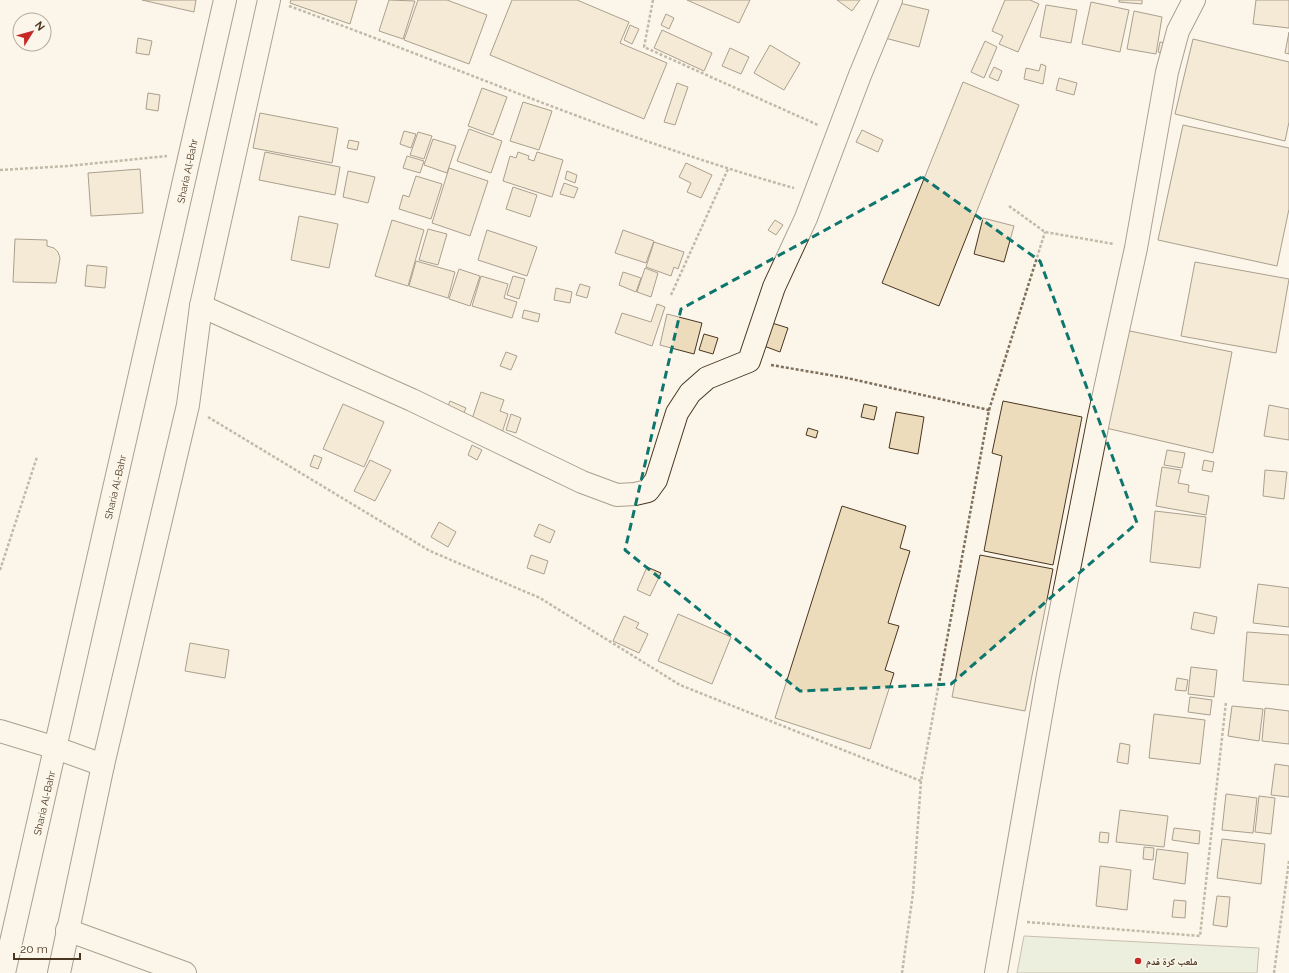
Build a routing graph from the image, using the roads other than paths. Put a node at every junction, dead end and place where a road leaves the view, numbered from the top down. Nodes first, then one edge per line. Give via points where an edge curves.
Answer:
1 (225, 0) edge
2 (891, 0) edge
3 (1194, 0) edge
4 (277, 2) edge
5 (201, 306) junction
6 (0, 731) edge
7 (56, 748) junction
8 (103, 765) junction
9 (67, 930) junction
10 (4, 973) edge
11 (59, 973) edge
12 (185, 973) edge
13 (996, 973) edge

1 - 7 street, Sharia Al-Bahr
2 - 5 street via 806,218 774,287 749,361 707,378 690,393 676,413 656,480 648,490 617,495 582,482 412,400
3 - 13 street via 1178,31 1166,72 1136,248 1049,667
4 - 5 street
5 - 8 street via 188,405
6 - 7 street
7 - 8 street
7 - 10 street, Sharia Al-Bahr
8 - 9 street
9 - 11 street
9 - 12 street

